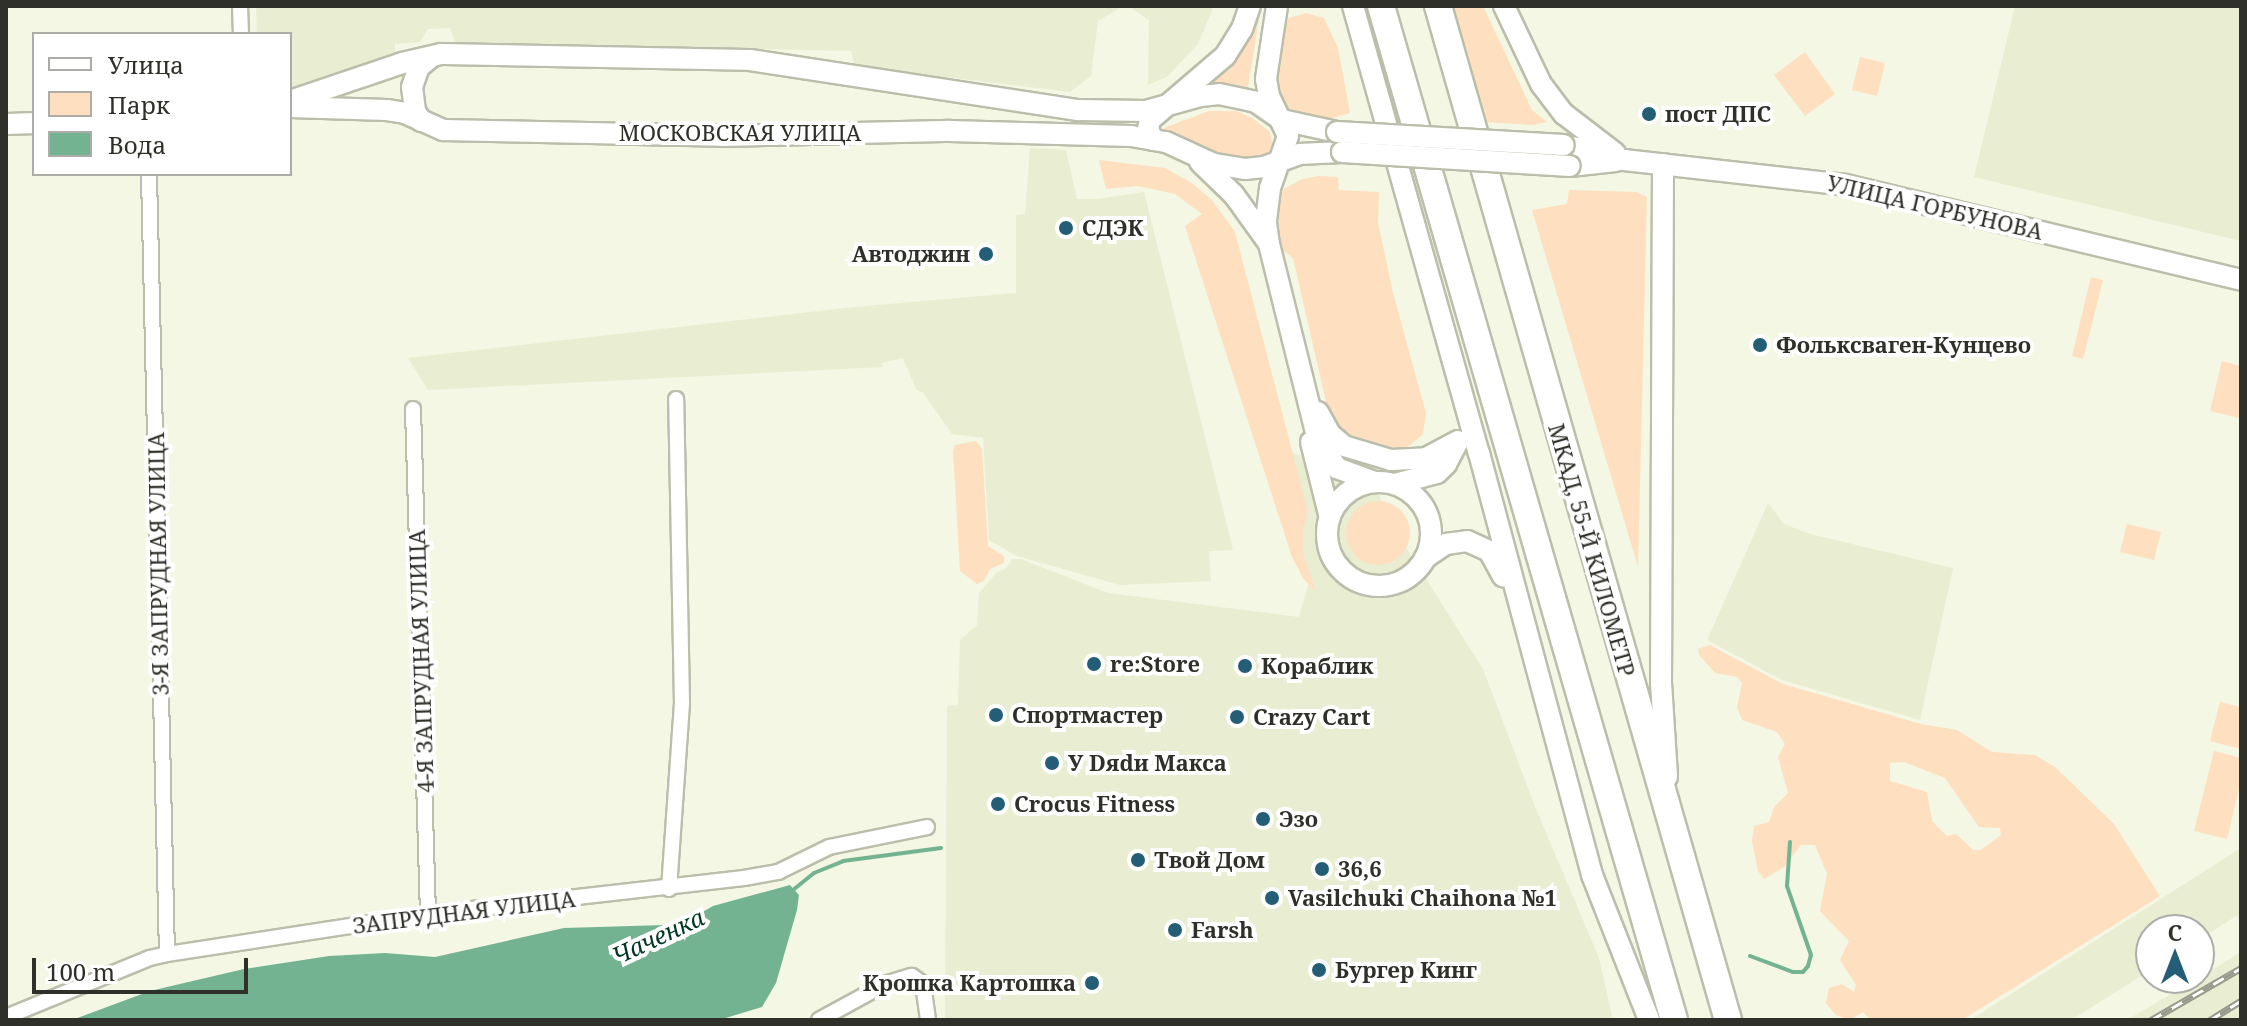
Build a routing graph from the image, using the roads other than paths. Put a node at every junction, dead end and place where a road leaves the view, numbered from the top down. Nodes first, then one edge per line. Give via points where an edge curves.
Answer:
1 (240, 6) edge
2 (1250, 6) edge
3 (1277, 6) edge
4 (1381, 6) edge
5 (1438, 6) edge
6 (1504, 6) edge
7 (1352, 10) edge
8 (241, 32) edge
9 (435, 55) junction
10 (292, 103) edge
11 (292, 104) edge
12 (1169, 104) junction
13 (1282, 120) junction
14 (421, 121) junction
15 (32, 123) edge
16 (6, 124) edge
17 (1582, 128) junction
18 (1153, 140) junction
19 (1339, 142) junction
20 (1589, 150) junction
21 (1192, 154) junction
22 (1624, 160) junction
23 (1280, 161) junction
24 (1663, 164) junction
25 (1570, 166) junction
26 (149, 176) edge
27 (1269, 244) junction
28 (2241, 280) edge
29 (1455, 368) junction
30 (1307, 386) junction
31 (676, 399) dead end
32 (413, 409) dead end
33 (1458, 441) junction
34 (1385, 483) junction
35 (1330, 518) junction
36 (1425, 558) junction
37 (1517, 605) junction
38 (927, 827) dead end
39 (1678, 852) junction
40 (669, 889) junction
41 (428, 914) junction
42 (167, 954) junction
43 (6, 1017) edge
44 (819, 1020) edge
45 (928, 1020) edge
46 (1649, 1020) edge
47 (1674, 1020) edge
48 (1728, 1020) edge

1 - 8 street
2 - 12 street via 1225,56
3 - 13 street via 1266,79
4 - 47 highway
5 - 39 highway, МКАД, 55-Й КИЛОМЕТР
6 - 17 street via 1541,84
7 - 29 street
9 - 10 street, МОСКОВСКАЯ УЛИЦА
9 - 12 street, МОСКОВСКАЯ УЛИЦА via 750,60 1078,110 1124,113
9 - 14 street via 414,76 413,99
11 - 14 street, МОСКОВСКАЯ УЛИЦА via 387,110
12 - 13 street, МОСКОВСКАЯ УЛИЦА via 1201,96 1238,97
12 - 18 street via 1150,120
13 - 19 street, УЛИЦА ГОРБУНОВА
13 - 23 street via 1288,136
14 - 18 street, МОСКОВСКАЯ УЛИЦА via 452,130 722,136 950,131
15 - 16 street
17 - 20 street
17 - 22 street
18 - 21 street, МОСКОВСКАЯ УЛИЦА
19 - 20 street, УЛИЦА ГОРБУНОВА, bridge via 1564,145
19 - 23 street, УЛИЦА ГОРБУНОВА
19 - 25 street, УЛИЦА ГОРБУНОВА, bridge
20 - 22 street, УЛИЦА ГОРБУНОВА
20 - 25 street
21 - 23 street, МОСКОВСКАЯ УЛИЦА via 1245,169
21 - 27 street via 1234,195
22 - 24 street, УЛИЦА ГОРБУНОВА
22 - 25 street, УЛИЦА ГОРБУНОВА
23 - 27 street via 1267,207
24 - 28 street, УЛИЦА ГОРБУНОВА via 1846,185
24 - 39 street via 1661,683 1664,753
26 - 42 street, 3-Я ЗАПРУДНАЯ УЛИЦА
27 - 30 street
29 - 33 street
29 - 37 street
30 - 33 street via 1331,435 1357,452 1407,460 1442,452
30 - 34 street via 1318,440 1330,460 1349,474
30 - 35 street via 1308,428
31 - 40 street via 682,703
32 - 41 street, 4-Я ЗАПРУДНАЯ УЛИЦА
33 - 34 street via 1437,473
34 - 35 street via 1347,494
34 - 36 street via 1413,494 1425,510 1431,539
35 - 36 street via 1334,558 1355,579 1374,585 1394,583 1412,574
36 - 37 street via 1454,542 1483,547 1495,559
37 - 46 street via 1592,875
38 - 40 street, ЗАПРУДНАЯ УЛИЦА via 829,847 778,872
39 - 48 highway, МКАД, 55-Й КИЛОМЕТР
40 - 41 street, ЗАПРУДНАЯ УЛИЦА
41 - 42 street, ЗАПРУДНАЯ УЛИЦА
42 - 43 street, ЗАПРУДНАЯ УЛИЦА
44 - 45 street via 912,976 923,984

